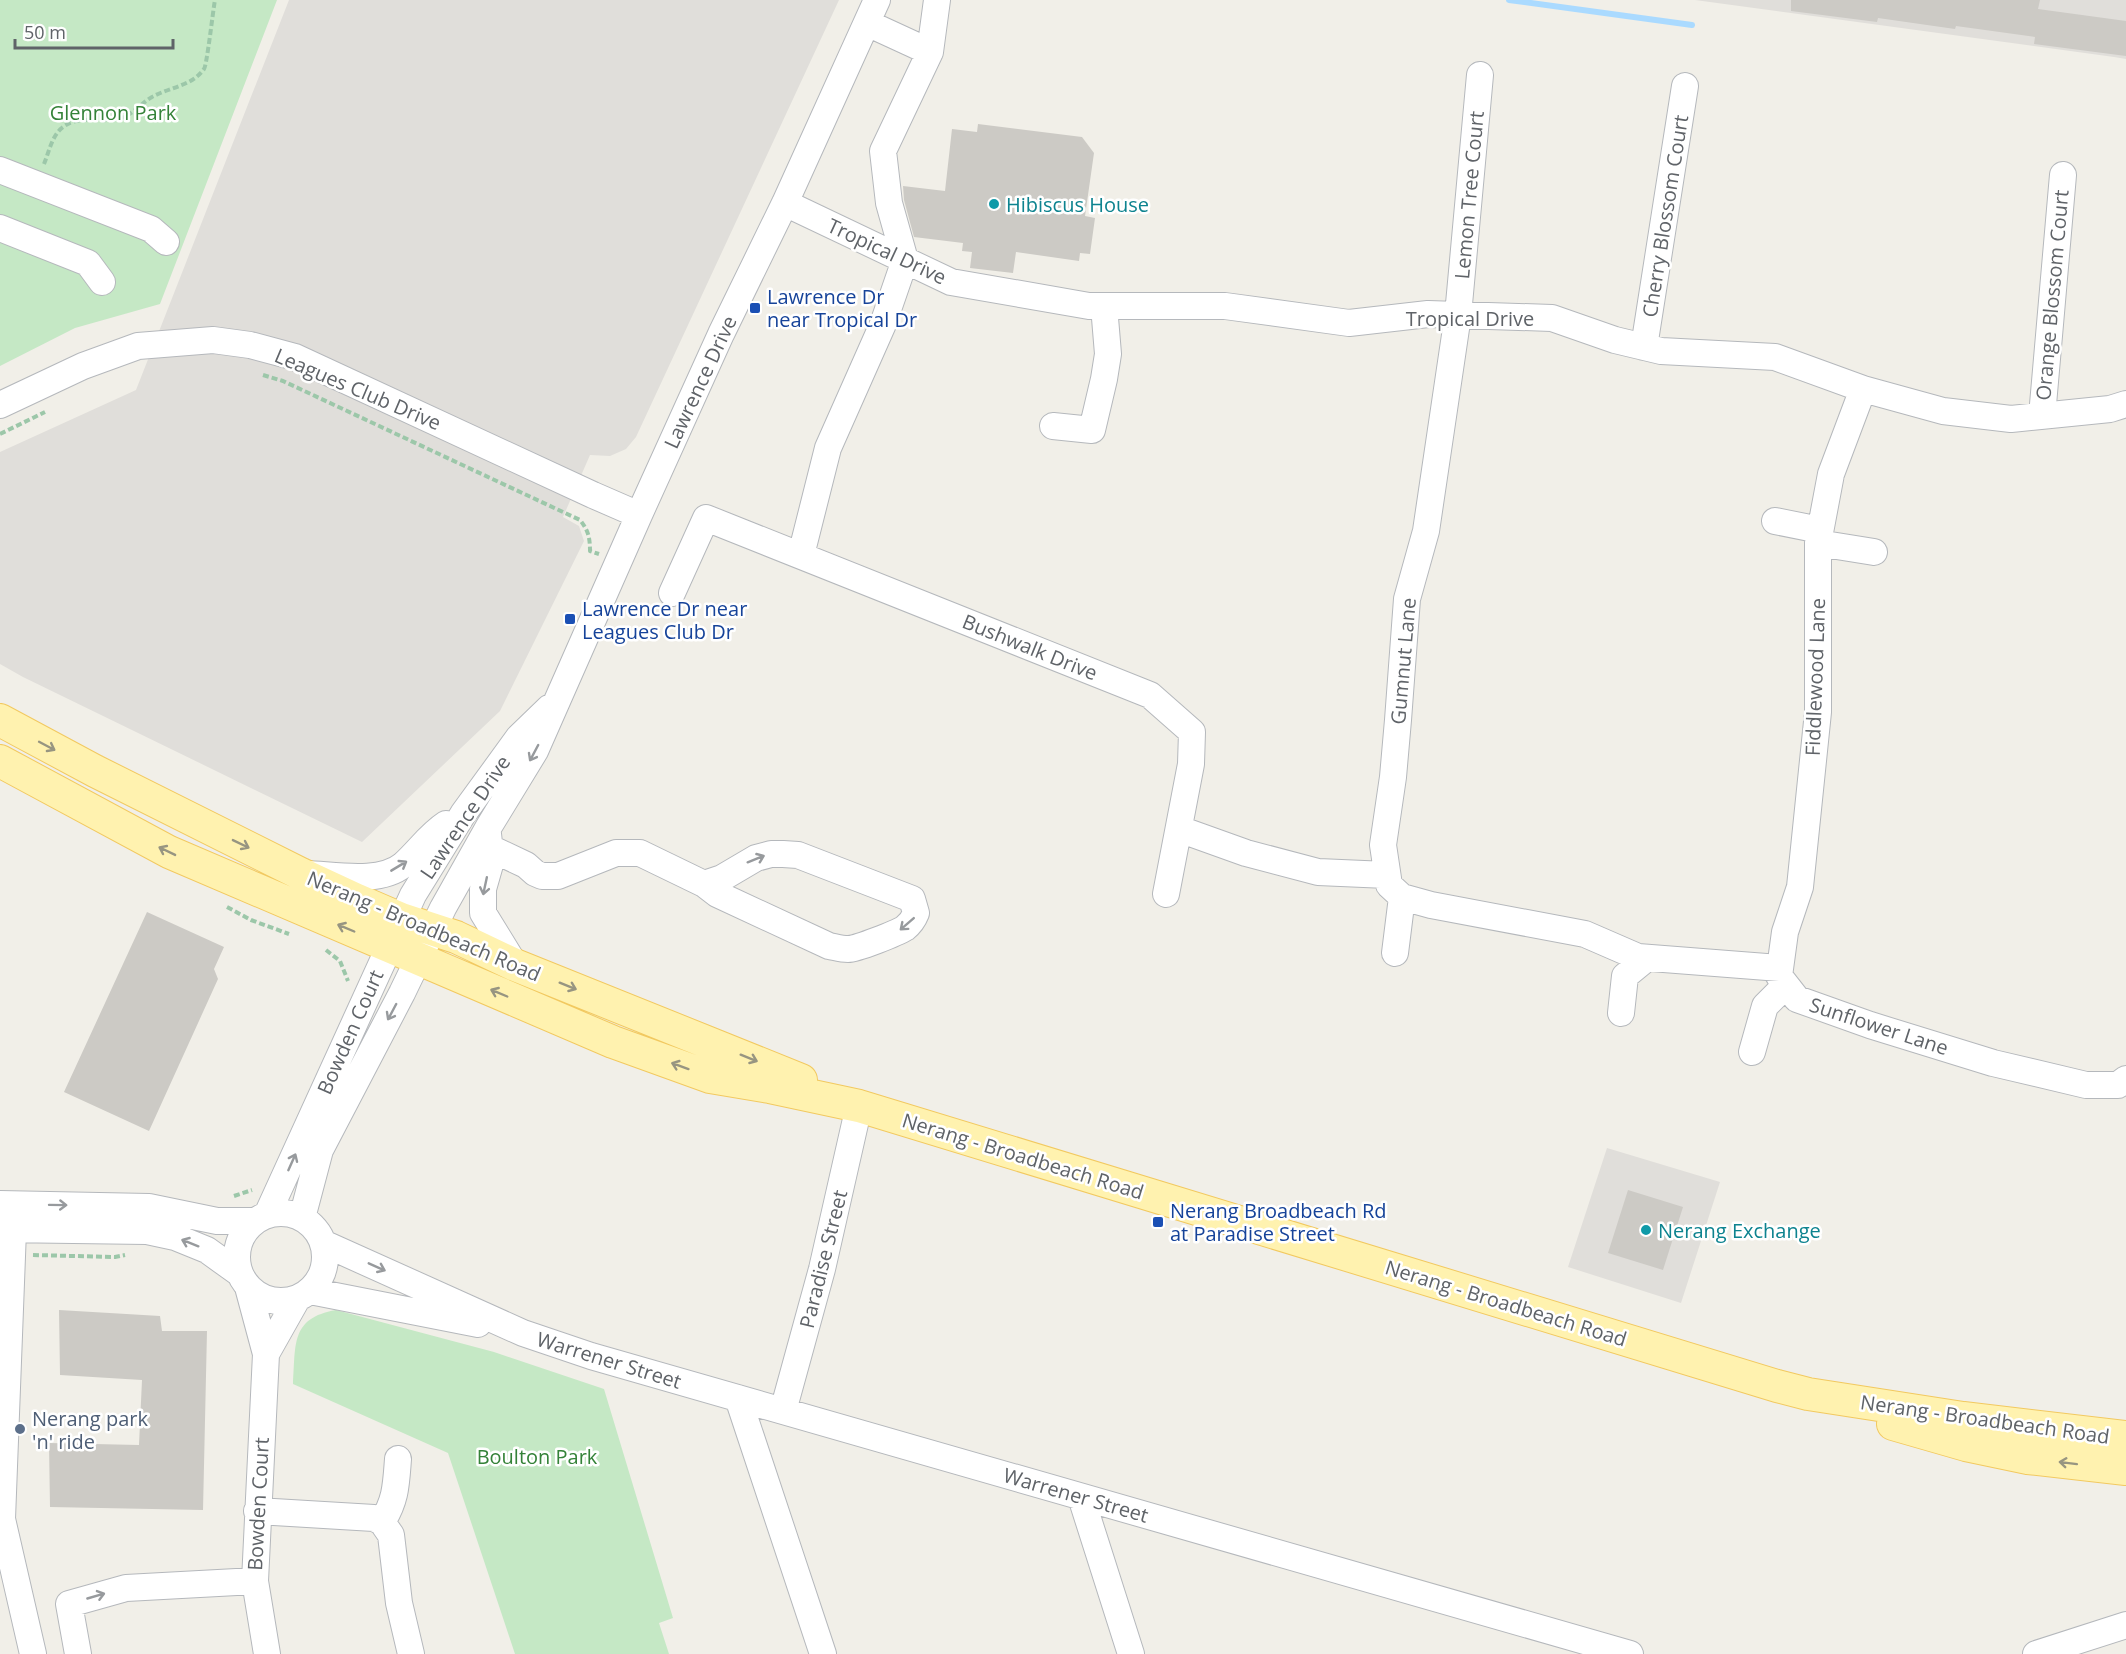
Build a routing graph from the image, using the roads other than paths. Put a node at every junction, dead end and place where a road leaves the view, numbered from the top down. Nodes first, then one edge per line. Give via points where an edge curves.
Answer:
1 (877, 0) edge
2 (937, 0) edge
3 (867, 23) junction
4 (930, 52) junction
5 (1480, 75) dead end
6 (1685, 86) dead end
7 (0, 170) edge
8 (2063, 175) dead end
9 (785, 202) junction
10 (0, 228) edge
11 (166, 242) dead end
12 (905, 260) junction
13 (102, 282) dead end
14 (1104, 306) junction
15 (1458, 315) junction
16 (1644, 347) junction
17 (1863, 389) junction
18 (2126, 404) edge
19 (0, 405) edge
20 (2042, 416) junction
21 (1053, 426) dead end
22 (639, 515) junction
23 (1775, 521) dead end
24 (1819, 536) junction
25 (1874, 552) dead end
26 (801, 555) junction
27 (672, 593) dead end
28 (557, 699) junction
29 (0, 720) edge
30 (0, 761) edge
31 (463, 814) junction
32 (1179, 829) junction
33 (489, 838) junction
34 (301, 874) junction
35 (1387, 876) junction
36 (704, 884) junction
37 (1166, 894) dead end
38 (1402, 897) junction
39 (402, 919) junction
40 (432, 929) junction
41 (388, 947) junction
42 (1395, 953) dead end
43 (1647, 958) junction
44 (419, 960) junction
45 (515, 965) junction
46 (1783, 977) junction
47 (1621, 1013) dead end
48 (1752, 1052) dead end
49 (2126, 1079) edge
50 (859, 1107) junction
51 (0, 1204) edge
52 (261, 1218) junction
53 (302, 1218) junction
54 (4, 1225) edge
55 (323, 1243) junction
56 (243, 1280) junction
57 (5, 1293) edge
58 (303, 1295) junction
59 (523, 1333) junction
60 (266, 1354) junction
61 (1808, 1394) junction
62 (738, 1398) junction
63 (783, 1411) junction
64 (2126, 1437) edge
65 (398, 1459) dead end
66 (2126, 1469) edge
67 (1081, 1497) junction
68 (257, 1511) junction
69 (1, 1519) edge
70 (382, 1522) junction
71 (255, 1581) junction
72 (2126, 1624) edge
73 (33, 1654) edge
74 (78, 1654) edge
75 (267, 1654) edge
76 (411, 1654) edge
77 (823, 1654) edge
78 (1131, 1654) edge
79 (1630, 1654) edge
80 (2036, 1654) edge

1 - 3 street, Lawrence Drive
2 - 4 street
3 - 4 street
3 - 9 street, Lawrence Drive
4 - 12 street via 882,151 889,203
5 - 15 street, Lemon Tree Court
6 - 16 street, Cherry Blossom Court
7 - 11 street via 151,229
8 - 20 street, Orange Blossom Court
9 - 12 street, Tropical Drive
9 - 22 street, Lawrence Drive
10 - 13 street via 87,263
12 - 14 street, Tropical Drive via 951,282
12 - 26 street via 883,324 828,448
14 - 15 street, Tropical Drive via 1225,306 1349,323 1428,314
14 - 21 street via 1108,354 1092,430
15 - 16 street, Tropical Drive via 1552,318
15 - 35 street, Gumnut Lane via 1426,531 1407,598 1393,777 1383,845
16 - 17 street, Tropical Drive via 1775,357
17 - 20 street, Tropical Drive via 1943,411 2011,419
17 - 24 street, Fiddlewood Lane via 1831,474
18 - 20 street, Tropical Drive
19 - 22 street, Leagues Club Drive via 83,366 138,346 213,340 250,345 295,357
22 - 28 street, Lawrence Drive
23 - 24 street
24 - 25 street
24 - 46 street, Fiddlewood Lane via 1818,712 1800,887 1785,932
26 - 27 street, Bushwalk Drive via 706,518
26 - 32 street, Bushwalk Drive via 1150,695 1192,732 1191,764
28 - 31 street, Lawrence Drive via 519,737
28 -> 33 street, Lawrence Drive via 536,752
29 -> 34 main road, Nerang - Broadbeach Road
41 -> 30 main road, Nerang - Broadbeach Road via 169,852
34 -> 31 street via 374,877 389,872 422,847 434,831
31 - 39 street, Lawrence Drive
32 - 35 street via 1246,853 1318,872
32 - 37 street, Bushwalk Drive
33 - 36 street via 542,876 558,876 616,853 640,853
33 - 40 street, Lawrence Drive
33 -> 45 street via 491,861 483,889 483,914
34 - 39 main road, Nerang - Broadbeach Road
35 - 38 street, Gumnut Lane via 1389,885
36 -> 36 street via 756,858 798,855 912,898 916,913 906,928 859,946 840,948 717,894
38 - 42 street
38 - 43 street via 1586,934
39 - 40 main road, Nerang - Broadbeach Road
39 - 41 street, Lawrence Drive
40 - 44 street, Lawrence Drive
40 - 45 main road, Nerang - Broadbeach Road
41 - 44 main road, Nerang - Broadbeach Road
52 -> 41 street, Bowden Court
43 - 46 street
43 - 47 street via 1625,976
50 -> 44 main road, Nerang - Broadbeach Road via 710,1077 613,1042
44 -> 53 street, Bowden Court via 320,1150
45 -> 50 main road, Nerang - Broadbeach Road via 769,1066
46 - 48 street via 1766,1006
46 - 49 street, Sunflower Lane via 1797,999 1993,1063 2086,1085 2118,1085
50 - 61 main road, Nerang - Broadbeach Road
50 - 63 street, Paradise Street via 822,1269
51 -> 52 street via 149,1207 217,1221
52 - 53 street via 283,1213
52 - 56 street via 244,1232 238,1245 236,1258
53 - 55 street via 314,1227
56 -> 54 street via 207,1250 175,1237 147,1231
54 - 57 street via 12,1255
55 - 58 street via 323,1270 316,1284
55 -> 59 street, Warrener Street
56 - 58 street via 267,1299 286,1301
56 - 60 street, Bowden Court
57 - 69 street
58 - 59 street, Warrener Street
58 - 60 street, Bowden Court
59 - 62 street, Warrener Street
60 - 68 street, Bowden Court
61 - 64 main road, Nerang - Broadbeach Road via 2016,1426
66 -> 61 main road, Nerang - Broadbeach Road via 2028,1458 1966,1445
62 - 63 street, Warrener Street
62 - 77 street
63 - 67 street, Warrener Street
65 - 70 street via 396,1495
67 - 78 street
67 - 79 street, Warrener Street
68 - 70 street via 374,1518
68 - 71 street, Bowden Court
69 - 73 street
70 - 76 street via 391,1535 399,1603
74 -> 71 street via 69,1604 126,1588
71 - 75 street, Bowden Court
72 - 80 street

